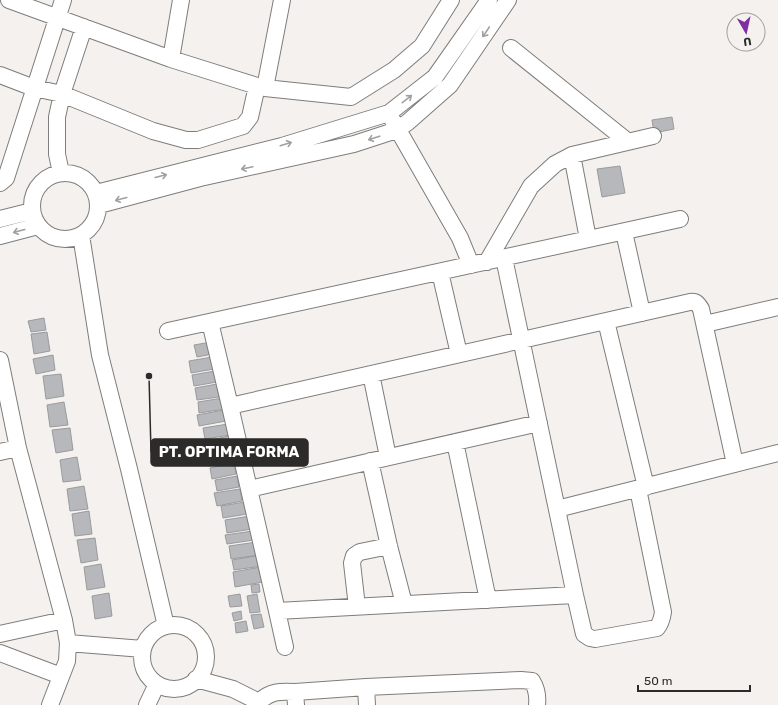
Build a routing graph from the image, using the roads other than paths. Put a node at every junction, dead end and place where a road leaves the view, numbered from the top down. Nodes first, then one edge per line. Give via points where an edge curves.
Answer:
1 (9, 0) edge
2 (63, 0) edge
3 (181, 0) edge
4 (282, 0) edge
5 (451, 0) edge
6 (489, 0) edge
7 (508, 0) edge
8 (57, 17) junction
9 (84, 27) junction
10 (511, 48) dead end
11 (171, 59) junction
12 (0, 75) edge
13 (261, 87) junction
14 (34, 88) junction
15 (62, 94) junction
16 (389, 113) junction
17 (397, 130) junction
18 (653, 136) dead end
19 (626, 141) junction
20 (6, 152) edge
21 (572, 155) junction
22 (61, 173) junction
23 (0, 183) edge
24 (97, 199) junction
25 (32, 211) junction
26 (0, 219) edge
27 (680, 219) dead end
28 (38, 226) junction
29 (624, 232) junction
30 (81, 235) junction
31 (0, 236) edge
32 (588, 239) junction
33 (504, 258) junction
34 (488, 262) junction
35 (471, 265) junction
36 (440, 272) junction
37 (778, 307) edge
38 (642, 313) junction
39 (606, 321) junction
40 (210, 322) junction
41 (705, 324) junction
42 (168, 331) dead end
43 (522, 340) junction
44 (459, 354) junction
45 (0, 360) edge
46 (371, 374) junction
47 (2, 377) edge
48 (230, 406) junction
49 (539, 423) junction
50 (455, 442) junction
51 (18, 448) junction
52 (0, 452) edge
53 (778, 453) edge
54 (388, 457) junction
55 (370, 461) junction
56 (735, 464) junction
57 (249, 488) junction
58 (642, 488) junction
59 (557, 509) junction
60 (389, 546) junction
61 (574, 595) junction
62 (488, 600) junction
63 (404, 604) junction
64 (357, 607) junction
65 (277, 611) junction
66 (64, 620) junction
67 (166, 626) junction
68 (0, 634) edge
69 (68, 643) junction
70 (285, 647) dead end
71 (143, 649) junction
72 (0, 653) edge
73 (61, 676) junction
74 (196, 679) junction
75 (157, 684) junction
76 (366, 687) junction
77 (295, 698) edge
78 (259, 703) edge
79 (50, 705) edge
80 (147, 705) edge
81 (366, 705) edge
82 (536, 705) edge

1 - 8 street
2 - 8 street
3 - 11 street
4 - 13 street
5 - 13 street via 422,46 394,70 351,97
16 -> 6 street via 435,77
7 -> 17 street via 450,85
8 - 9 street
8 - 14 street
9 - 11 street
9 - 15 street
10 - 19 street
11 - 13 street
12 - 14 street
13 - 15 street via 244,126 198,140 186,140 153,131
14 - 15 street
14 - 20 street
15 - 22 street via 57,117 57,154
16 - 17 street
24 -> 16 street
17 -> 24 street via 354,144
17 - 35 street via 460,238
18 - 19 street
19 - 21 street
20 - 23 street via 6,178
21 - 32 street
21 - 34 street via 555,164 531,186
22 - 24 street via 72,173 81,177 90,184
22 - 25 street via 51,176 39,186 32,200
24 - 30 street via 98,214 89,230
25 - 26 street
25 - 28 street
27 - 29 street
28 - 30 street via 46,234 58,239 70,239
28 -> 31 street
29 - 32 street
29 - 38 street
30 - 67 street via 100,355
32 - 33 street
33 - 34 street
33 - 43 street
34 - 35 street
35 - 36 street
36 - 40 street
36 - 44 street
37 - 41 street
38 - 39 street
38 - 41 street via 694,301 701,309
39 - 43 street
39 - 58 street
40 - 42 street
40 - 48 street
41 - 56 street
43 - 44 street
43 - 49 street
44 - 46 street
45 - 47 street
46 - 48 street
46 - 54 street
47 - 51 street
48 - 57 street
49 - 50 street
49 - 59 street
50 - 54 street
50 - 62 street
51 - 52 street
51 - 66 street
53 - 56 street
54 - 55 street
55 - 57 street
55 - 60 street
56 - 58 street
57 - 65 street
58 - 59 street
58 - 61 street via 663,612 660,624 657,628 590,638 584,634
59 - 61 street
60 - 63 street
60 - 64 street via 360,552 354,556 352,564
61 - 62 street
62 - 63 street
63 - 64 street
64 - 65 street
65 - 70 street
66 - 68 street
66 - 69 street
67 - 71 street via 152,634
67 - 74 street via 182,626 191,630 203,644 206,653 205,663
69 - 71 street
69 - 73 street via 67,661
71 - 75 street via 144,667 148,676
72 - 73 street
73 - 79 street
74 - 75 street via 184,687 177,688
74 - 78 street via 233,688
75 - 80 street
76 - 77 street
76 - 81 street
76 - 82 street via 532,681 538,696
77 - 78 street via 275,692 265,696

